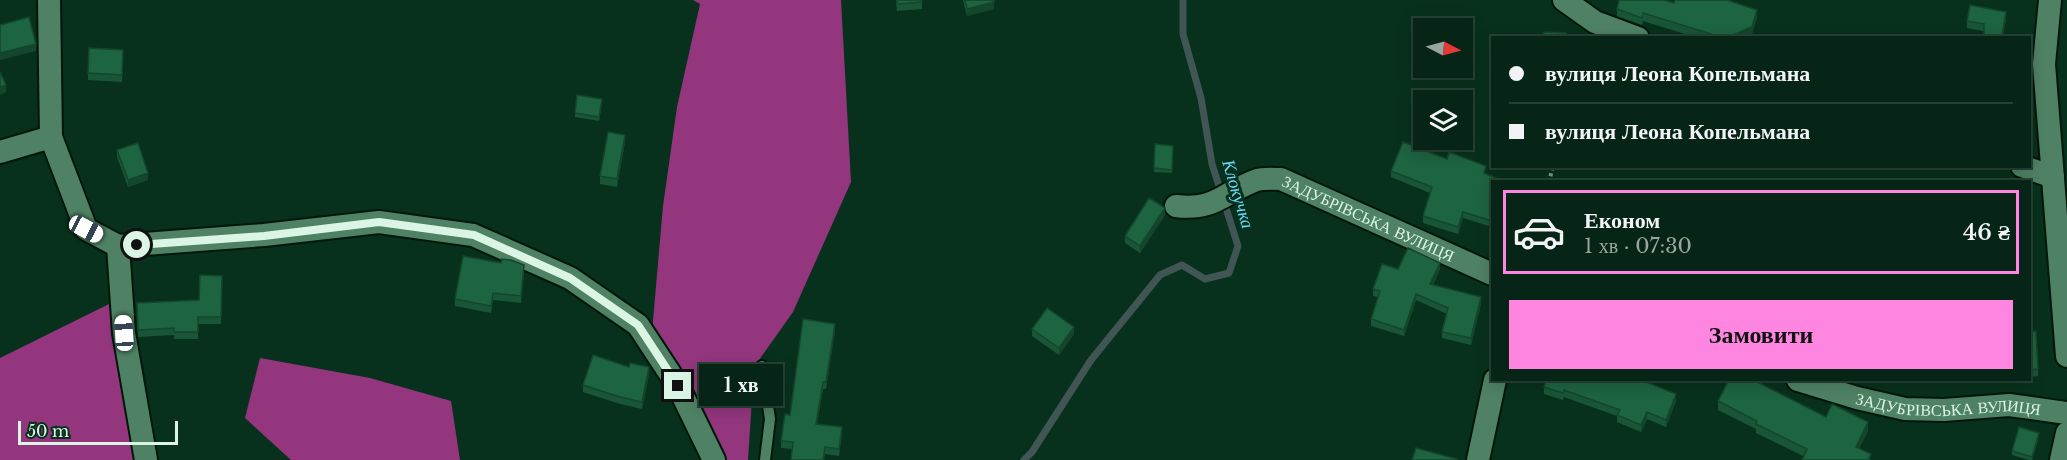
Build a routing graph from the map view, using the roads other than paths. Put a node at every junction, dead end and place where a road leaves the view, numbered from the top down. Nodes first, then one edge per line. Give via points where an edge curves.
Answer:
1 (49, 0) edge
2 (1564, 0) edge
3 (2050, 0) edge
4 (1632, 36) edge
5 (51, 137) junction
6 (0, 152) edge
7 (2028, 168) edge
8 (2053, 177) junction
9 (1176, 206) dead end
10 (118, 246) junction
11 (1491, 274) edge
12 (2067, 356) edge
13 (762, 366) dead end
14 (1495, 381) edge
15 (1801, 381) edge
16 (2067, 413) edge
17 (2067, 433) edge
18 (146, 460) edge
19 (714, 460) edge
20 (765, 460) edge
21 (1478, 460) edge
22 (2061, 460) edge

1 - 5 street
2 - 4 street via 1594,22
3 - 8 street via 2044,64
5 - 6 street
5 - 10 street via 86,229
7 - 8 street
8 - 12 street
9 - 11 street, ЗАДУБРІВСЬКА ВУЛИЦЯ via 1194,208 1259,179 1281,179
10 - 18 street via 124,333
10 - 19 street via 264,236 379,222 474,235 570,278 638,325 678,386
13 - 20 lane via 770,419
14 - 21 street
15 - 16 street, ЗАДУБРІВСЬКА ВУЛИЦЯ via 1905,409 2009,405
17 - 22 street

